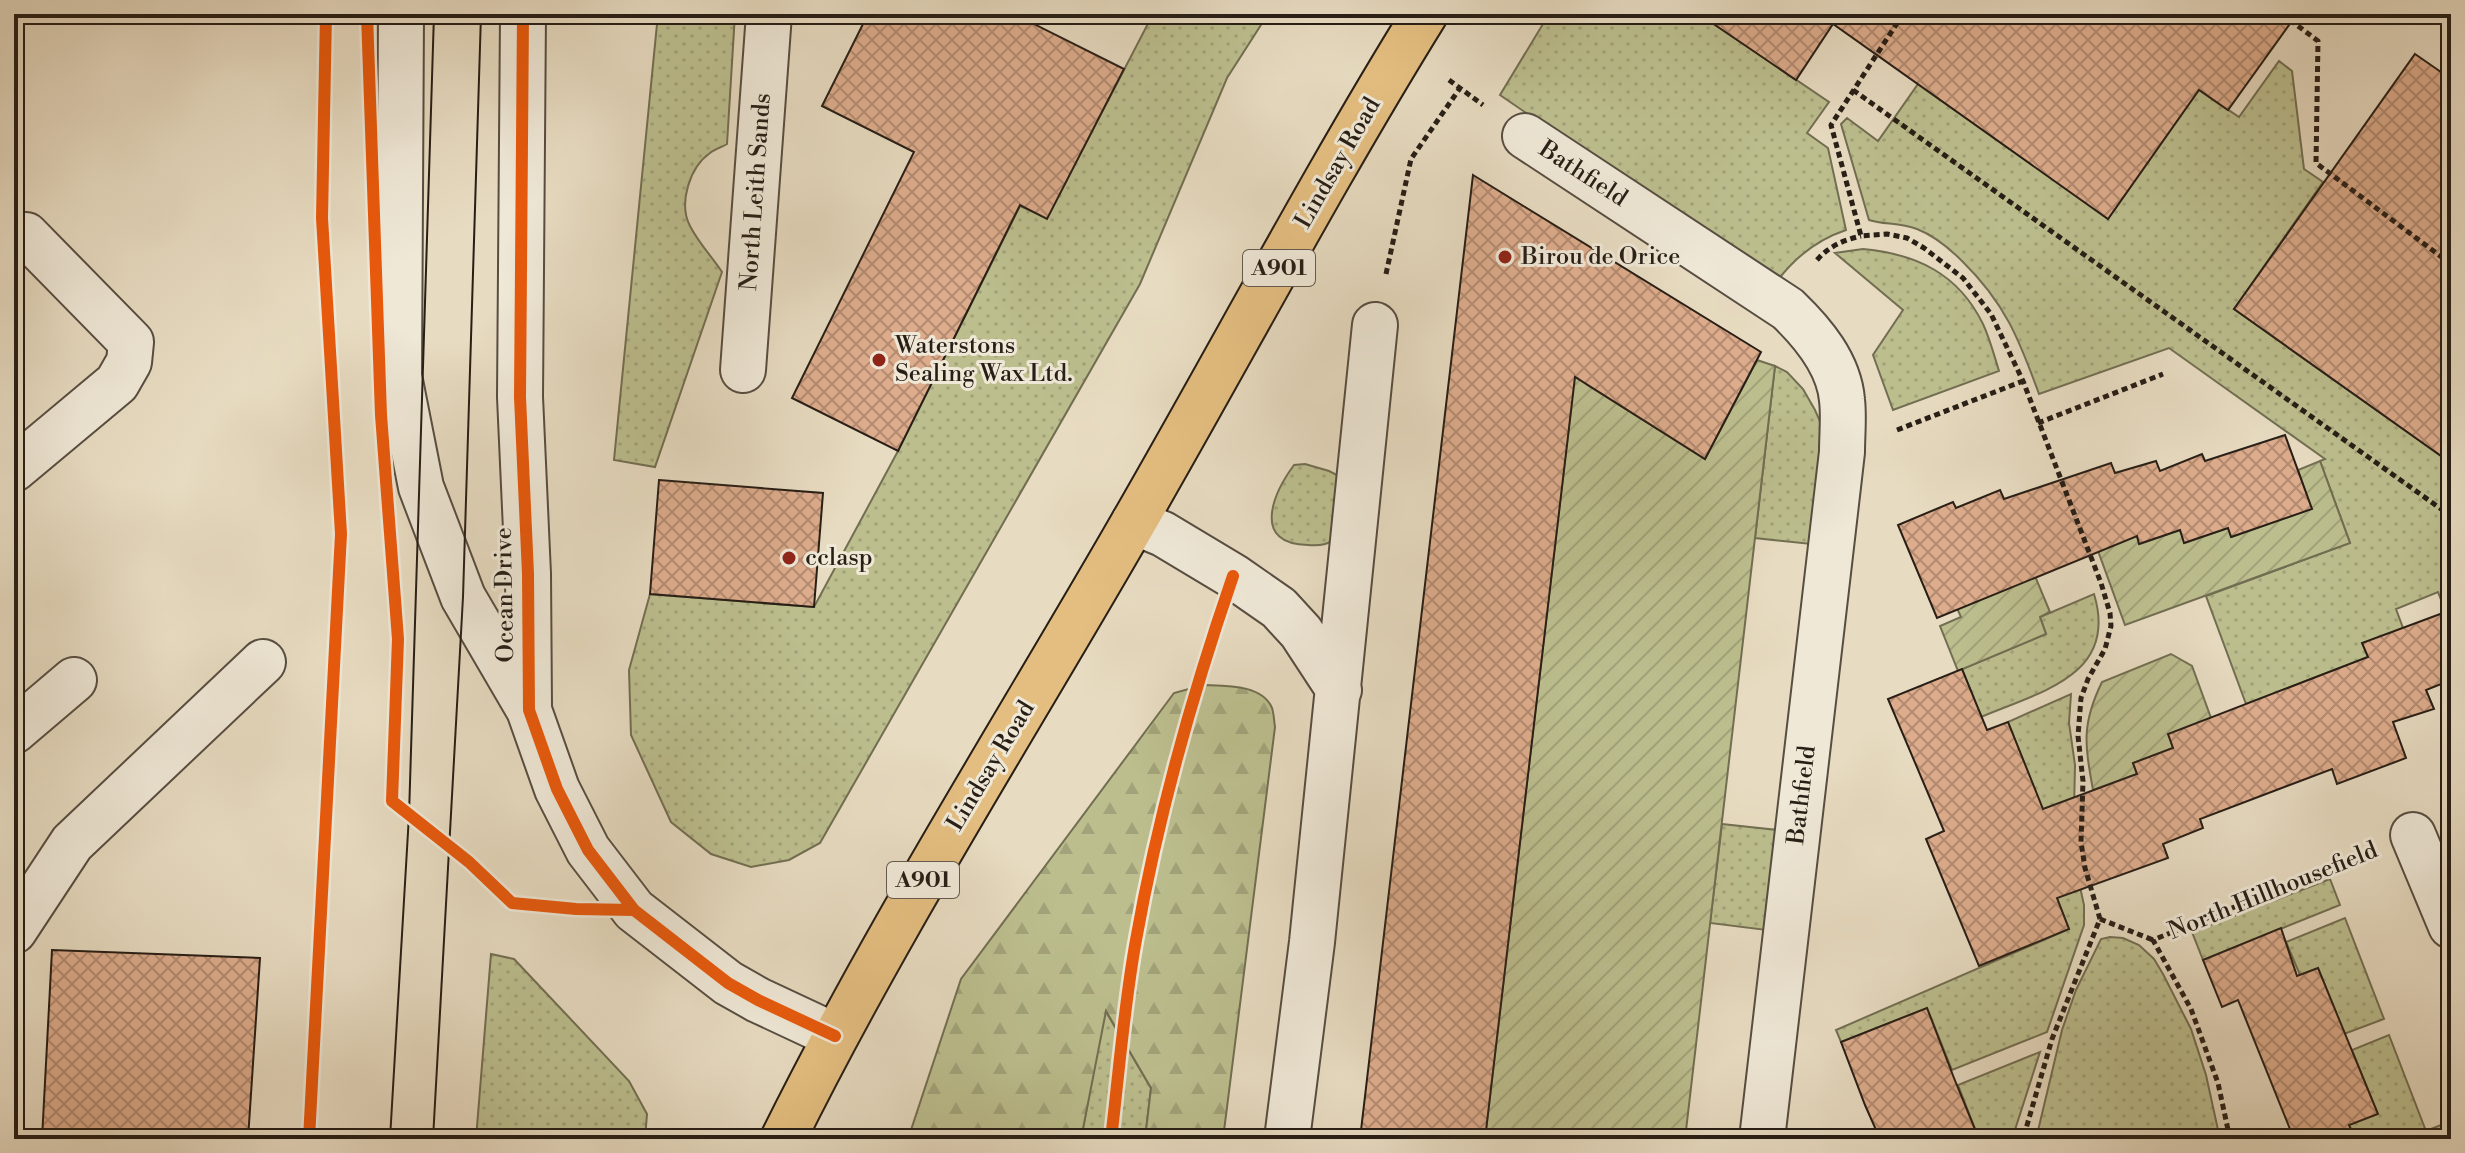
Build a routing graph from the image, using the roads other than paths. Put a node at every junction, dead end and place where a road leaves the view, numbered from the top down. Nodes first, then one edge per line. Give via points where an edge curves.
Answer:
1 (401, 14) edge
2 (523, 14) edge
3 (769, 14) edge
4 (1414, 31) edge
5 (1525, 136) road end
6 (14, 236) edge
7 (1375, 325) road end
8 (743, 370) dead end
9 (14, 469) edge
10 (1134, 522) junction
11 (263, 662) dead end
12 (74, 680) dead end
13 (1339, 690) junction
14 (529, 710) junction
15 (14, 731) edge
16 (2413, 835) road end
17 (2451, 926) edge
18 (14, 931) edge
19 (835, 1036) junction
20 (783, 1139) edge
21 (1287, 1139) edge
22 (1762, 1139) edge

1 - 14 street, Ocean Drive via 399,376 421,487 463,597
2 - 14 street, Ocean Drive via 520,397
3 - 8 street, North Leith Sands
4 - 10 main road, Lindsay Road / A901
5 - 22 street, Bathfield via 1788,309 1831,362 1842,397 1842,452
6 - 9 street via 26,235 131,342 129,362 117,383
7 - 13 street
10 - 13 street via 1163,534 1279,608
10 - 19 main road, Lindsay Road / A901
11 - 18 street via 72,843
12 - 15 street
13 - 21 street
14 - 19 street, Ocean Drive via 557,789 588,850 634,910 728,983
16 - 17 street
19 - 20 main road, Lindsay Road / A901

